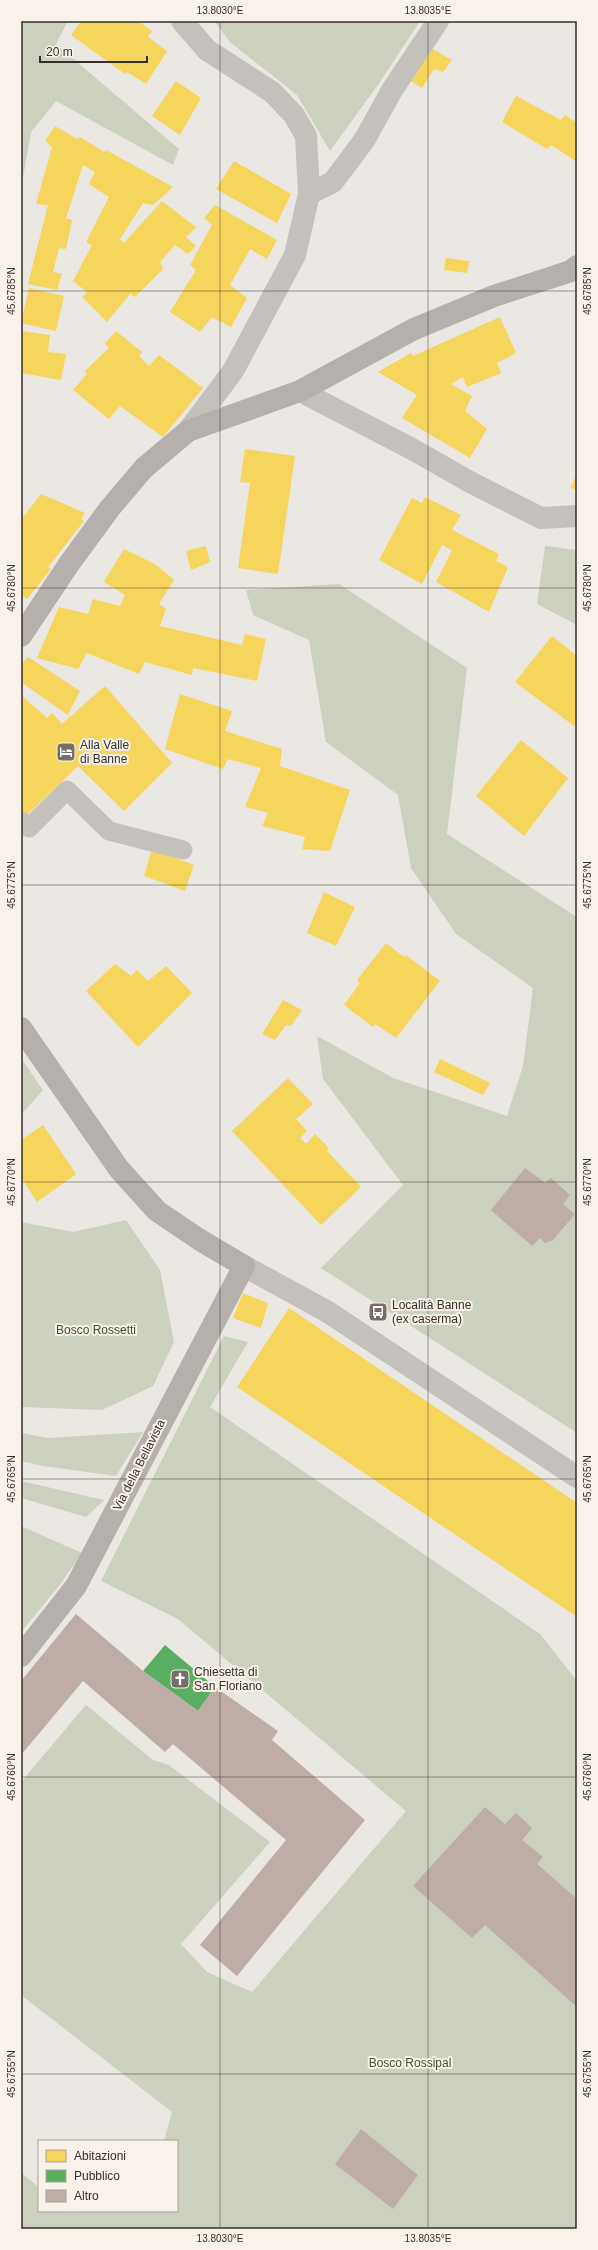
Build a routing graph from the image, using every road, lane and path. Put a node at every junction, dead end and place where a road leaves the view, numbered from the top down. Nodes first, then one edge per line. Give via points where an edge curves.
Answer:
1 (182, 21) edge
2 (438, 21) edge
3 (309, 194) junction
4 (577, 266) edge
5 (300, 391) junction
6 (188, 431) junction
7 (577, 516) edge
8 (21, 636) edge
9 (21, 821) edge
10 (183, 850) dead end
11 (21, 1028) edge
12 (244, 1266) junction
13 (577, 1477) edge
14 (21, 1656) edge

1 - 3 street via 207,50 272,92 294,115 306,136
2 - 3 street via 392,90 356,152 333,182
3 - 6 street via 295,255 233,371
4 - 5 street via 571,271 494,296 414,329
5 - 6 street
5 - 7 street via 541,518
6 - 8 street via 144,468 110,508
9 - 10 lane via 29,828 67,790 109,830
11 - 12 street via 119,1169 157,1211
12 - 13 street via 328,1312
12 - 14 street, Via della Bellavista via 76,1586

